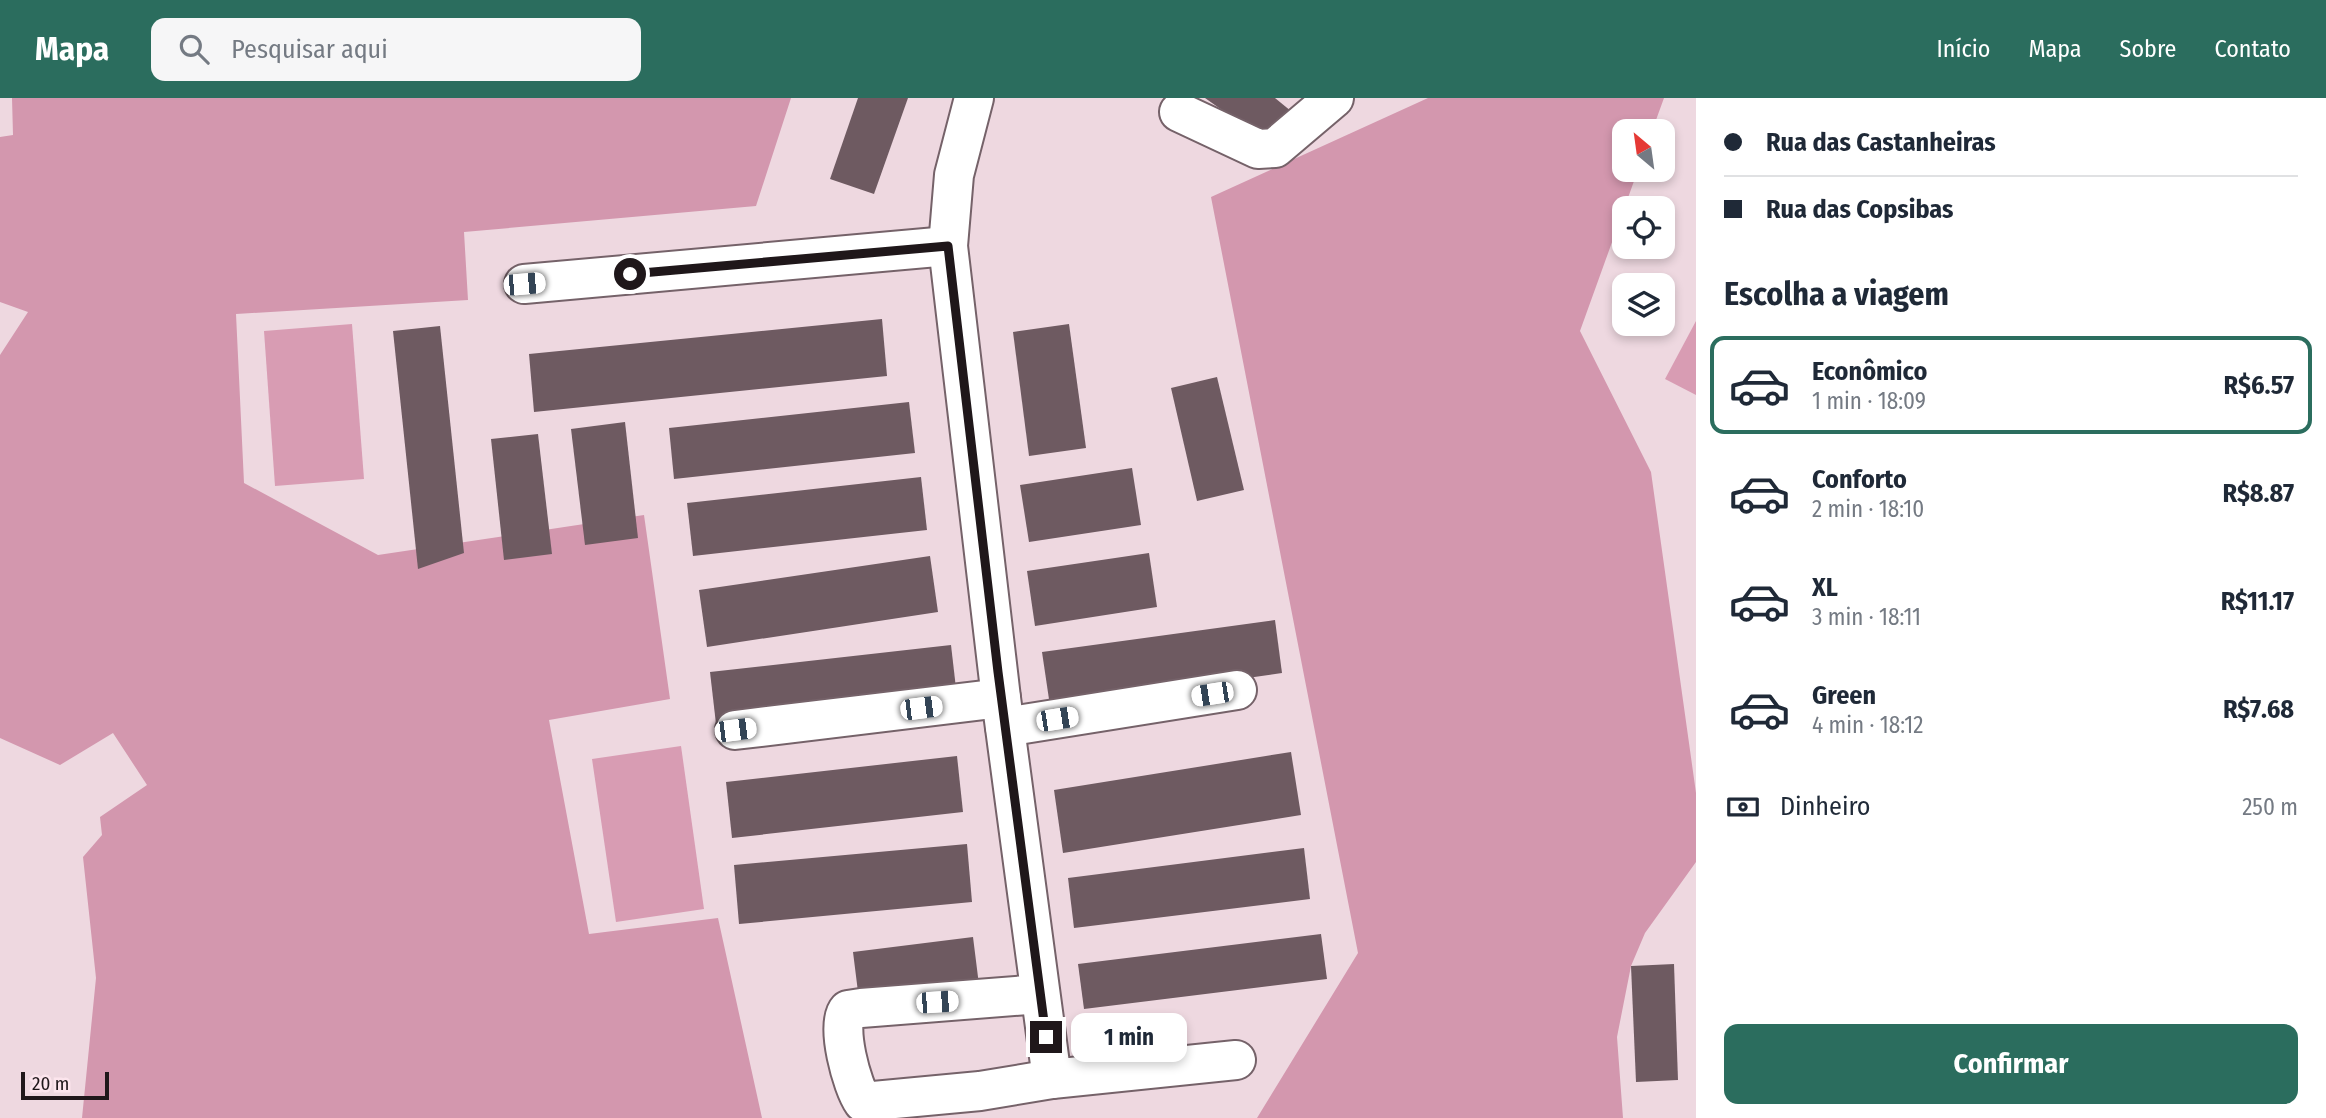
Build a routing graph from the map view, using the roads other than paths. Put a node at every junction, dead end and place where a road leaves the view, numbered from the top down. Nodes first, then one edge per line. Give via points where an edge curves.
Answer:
1 (974, 98) edge
2 (1334, 98) edge
3 (1179, 112) dead end
4 (948, 246) junction
5 (524, 284) dead end
6 (1237, 690) dead end
7 (1003, 713) junction
8 (735, 730) dead end
9 (1040, 994) junction
10 (1236, 1060) dead end
11 (1052, 1079) junction

1 - 4 street via 954,175
2 - 3 street via 1275,148 1258,149
4 - 5 street
4 - 7 street
6 - 7 street
7 - 8 street
7 - 9 street
9 - 11 street
9 - 11 street via 861,1008 848,1010 842,1022 852,1083 863,1102
10 - 11 street

